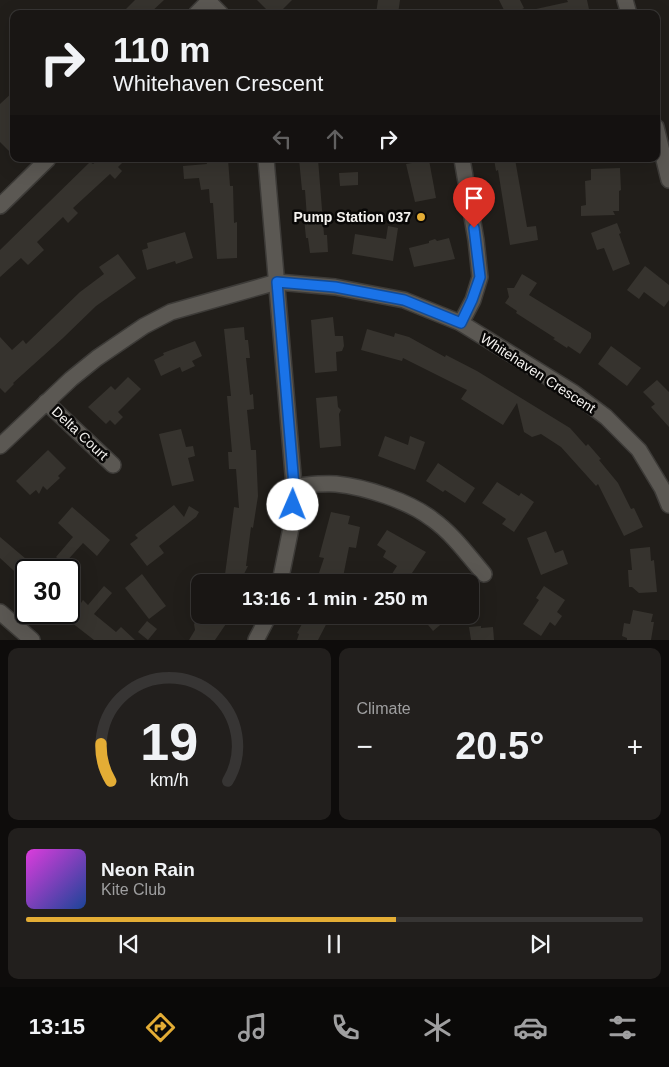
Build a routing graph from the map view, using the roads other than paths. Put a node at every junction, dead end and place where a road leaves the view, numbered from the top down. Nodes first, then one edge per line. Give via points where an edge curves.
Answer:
1 (208, 0) edge
2 (199, 10) edge
3 (217, 10) edge
4 (660, 143) edge
5 (45, 162) edge
6 (266, 162) edge
7 (463, 162) edge
8 (669, 180) edge
9 (0, 206) edge
10 (277, 282) junction
11 (461, 323) junction
12 (46, 402) junction
13 (0, 446) edge
14 (113, 465) dead end
15 (294, 486) junction
16 (669, 505) edge
17 (282, 574) edge
18 (484, 574) dead end
19 (0, 612) edge
20 (264, 624) edge
21 (32, 640) edge
22 (256, 640) edge

1 - 2 street
1 - 3 street
4 - 8 street
5 - 9 street
6 - 10 street
7 - 11 street via 480,277
10 - 11 street, Whitehaven Crescent via 335,287 404,300
10 - 12 street, Whitehaven Crescent via 171,312 144,326 97,358
10 - 15 street
11 - 16 street, Whitehaven Crescent via 574,393 606,417 638,450
12 - 13 street, Whitehaven Crescent
12 - 14 street, Delta Court
15 - 17 street via 292,523
15 - 18 street via 336,484 368,490 399,501 432,518
19 - 21 street
20 - 22 street

